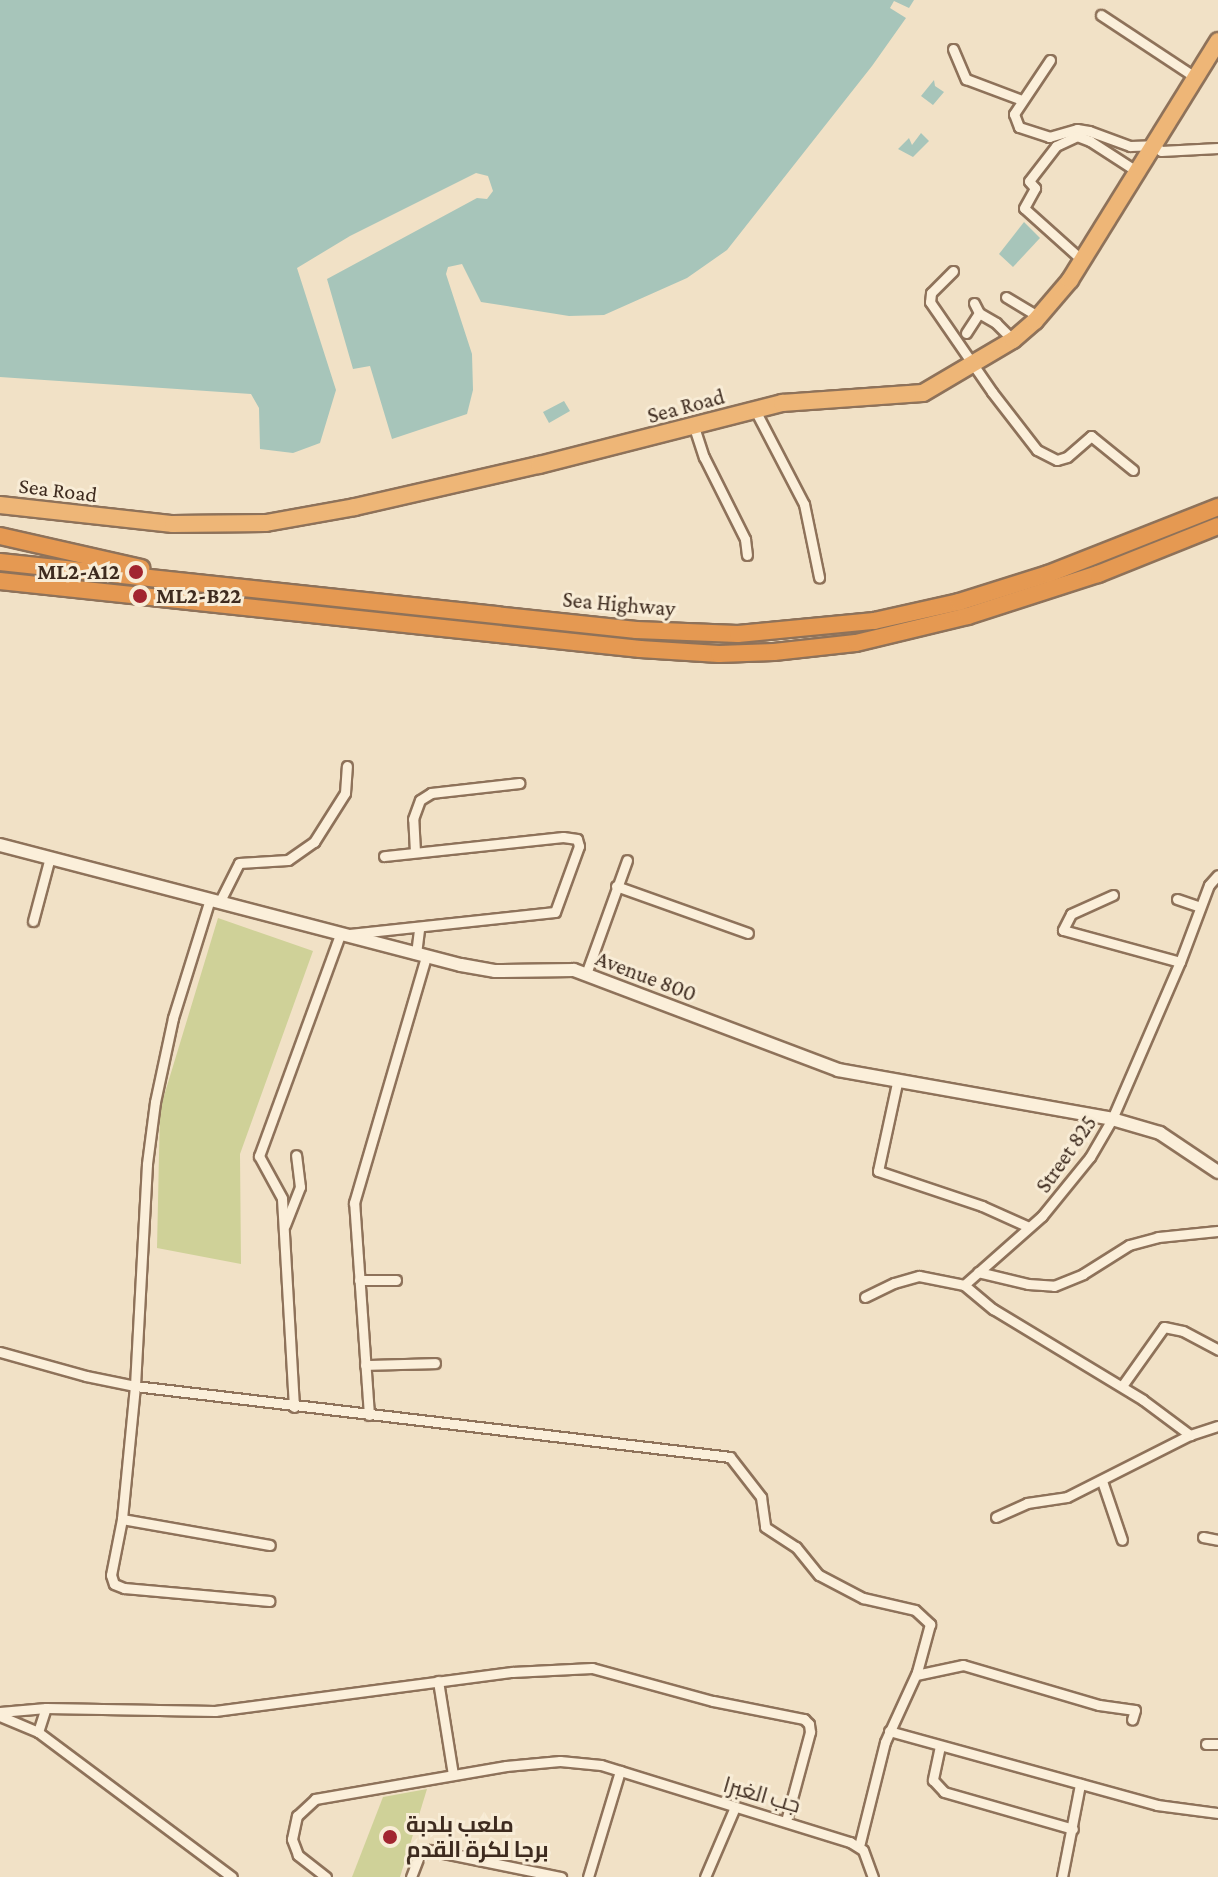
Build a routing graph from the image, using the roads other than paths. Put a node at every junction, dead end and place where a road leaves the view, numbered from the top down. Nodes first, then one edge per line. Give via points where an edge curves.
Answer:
1 (1101, 15) dead end
2 (1218, 41) edge
3 (953, 49) dead end
4 (1050, 60) dead end
5 (1195, 77) junction
6 (1022, 100) junction
7 (1154, 145) junction
8 (1218, 148) edge
9 (1138, 172) junction
10 (1083, 261) junction
11 (953, 271) dead end
12 (1006, 297) dead end
13 (974, 303) dead end
14 (979, 313) junction
15 (1039, 317) junction
16 (966, 333) dead end
17 (1013, 340) junction
18 (974, 365) junction
19 (755, 410) junction
20 (694, 427) junction
21 (1133, 470) dead end
22 (0, 505) edge
23 (1218, 507) edge
24 (1218, 526) edge
25 (0, 536) edge
26 (747, 555) dead end
27 (0, 562) edge
28 (819, 577) dead end
29 (0, 581) edge
30 (209, 583) junction
31 (347, 766) dead end
32 (519, 783) dead end
33 (1, 849) edge
34 (415, 852) junction
35 (384, 856) dead end
36 (50, 857) junction
37 (627, 860) dead end
38 (1218, 875) edge
39 (616, 886) junction
40 (1113, 895) dead end
41 (1177, 899) dead end
42 (215, 900) junction
43 (1200, 907) junction
44 (33, 921) dead end
45 (419, 929) junction
46 (748, 933) dead end
47 (340, 935) junction
48 (421, 956) junction
49 (1180, 962) junction
50 (586, 974) junction
51 (897, 1083) junction
52 (1112, 1119) junction
53 (296, 1155) dead end
54 (1218, 1172) edge
55 (1029, 1227) junction
56 (1218, 1231) edge
57 (283, 1232) junction
58 (978, 1272) junction
59 (359, 1280) junction
60 (396, 1280) dead end
61 (964, 1285) junction
62 (865, 1297) dead end
63 (1218, 1350) edge
64 (0, 1352) edge
65 (435, 1363) dead end
66 (365, 1365) junction
67 (135, 1386) junction
68 (1122, 1386) junction
69 (294, 1407) junction
70 (369, 1415) junction
71 (1218, 1426) edge
72 (1190, 1435) junction
73 (1102, 1481) junction
74 (996, 1517) dead end
75 (122, 1519) junction
76 (1203, 1537) dead end
77 (1122, 1540) dead end
78 (1218, 1540) edge
79 (270, 1545) dead end
80 (269, 1601) dead end
81 (916, 1675) junction
82 (438, 1681) junction
83 (46, 1708) junction
84 (0, 1714) edge
85 (1132, 1720) dead end
86 (889, 1731) junction
87 (38, 1732) junction
88 (1206, 1744) dead end
89 (1218, 1744) edge
90 (940, 1746) junction
91 (620, 1771) junction
92 (453, 1775) junction
93 (1080, 1784) junction
94 (735, 1807) junction
95 (1218, 1813) edge
96 (786, 1821) junction
97 (1073, 1829) junction
98 (859, 1846) junction
99 (557, 1876) edge
100 (232, 1877) edge
101 (326, 1877) edge
102 (411, 1877) edge
103 (588, 1877) edge
104 (705, 1877) edge
105 (873, 1877) edge
106 (1062, 1877) edge

1 - 5 street
2 - 5 highway, Sea Road
3 - 6 street via 966,79
4 - 6 street
5 - 7 highway, Sea Road
6 - 7 street via 1014,120 1038,136 1077,129 1130,146
7 - 8 street via 1161,151
7 - 9 highway, Sea Road
9 - 10 highway, Sea Road
9 - 10 street via 1077,136 1056,146 1029,181 1035,188 1024,208
10 - 15 highway, Sea Road
11 - 18 street via 931,293 930,302
12 - 15 street
13 - 14 street
14 - 16 street
14 - 17 street
15 - 17 highway, Sea Road
17 - 18 highway, Sea Road
18 - 19 highway, Sea Road via 923,393 793,402
18 - 21 street via 1044,456 1067,457 1091,436
19 - 20 highway, Sea Road
19 - 28 street via 804,504
20 - 22 highway, Sea Road via 266,523 173,524
20 - 26 street via 745,539
23 - 30 highway, Sea Highway via 1073,565 959,602 874,621 792,630 636,630
24 - 29 highway, Sea Highway via 1098,574 968,616 856,643 774,652 640,649
25 - 30 highway
27 - 30 highway, Sea Highway
31 - 42 street via 345,793 314,842 288,860 239,863
32 - 34 street via 431,793 420,800 413,819
33 - 36 main road, Avenue 800
34 - 35 street
34 - 45 street via 563,837 577,839 579,846 555,912
36 - 42 main road, Avenue 800
36 - 44 street
37 - 39 street
38 - 43 street, Street 825
39 - 46 street
39 - 50 street
40 - 49 street via 1071,914 1063,930
41 - 43 street
42 - 47 main road, Avenue 800
42 - 67 street via 173,1018 155,1102
43 - 49 street, Street 825
45 - 47 street
45 - 48 street
47 - 48 main road, Avenue 800
47 - 57 street via 259,1156 281,1193
48 - 50 main road, Avenue 800 via 495,971
48 - 59 street via 354,1203
49 - 52 street, Street 825
50 - 51 main road, Avenue 800 via 804,1059
51 - 52 main road, Avenue 800
51 - 55 street via 878,1171
52 - 54 main road, Avenue 800 via 1160,1133
52 - 55 street, Street 825 via 1090,1157
53 - 57 street via 300,1187
55 - 58 street, Street 825
56 - 58 street via 1129,1245 1054,1286
57 - 69 street
58 - 61 street, Street 825
59 - 60 street
59 - 66 street
61 - 62 street via 919,1276
61 - 68 street via 993,1309
63 - 68 street via 1164,1327
64 - 67 street
65 - 66 street
66 - 70 street
67 - 69 street
67 - 75 street
68 - 72 street
69 - 70 street
70 - 81 street via 728,1456 761,1497 765,1527 796,1547 819,1575 863,1598 926,1617 929,1637
71 - 72 street
72 - 73 street
73 - 74 street
73 - 77 street
75 - 79 street
75 - 80 street via 111,1575 115,1585
76 - 78 street
81 - 85 street via 963,1665 1099,1705 1135,1710
81 - 86 street
82 - 83 street via 215,1711
82 - 92 street
82 - 96 street via 584,1667 804,1719 810,1732
83 - 84 street
83 - 87 street
84 - 87 street
86 - 90 street
86 - 98 street
87 - 100 street
88 - 89 street
90 - 93 street
90 - 97 street via 933,1780 944,1792
91 - 92 street, جب الغبرا via 560,1761
91 - 94 street, جب الغبرا
91 - 103 street
92 - 101 street, جب الغبرا via 333,1793 306,1804 293,1826 294,1848
93 - 95 street via 1157,1805
93 - 97 street
94 - 96 street, جب الغبرا
94 - 104 street
96 - 98 street, جب الغبرا
97 - 106 street
98 - 105 street
99 - 102 street via 429,1850 419,1856

